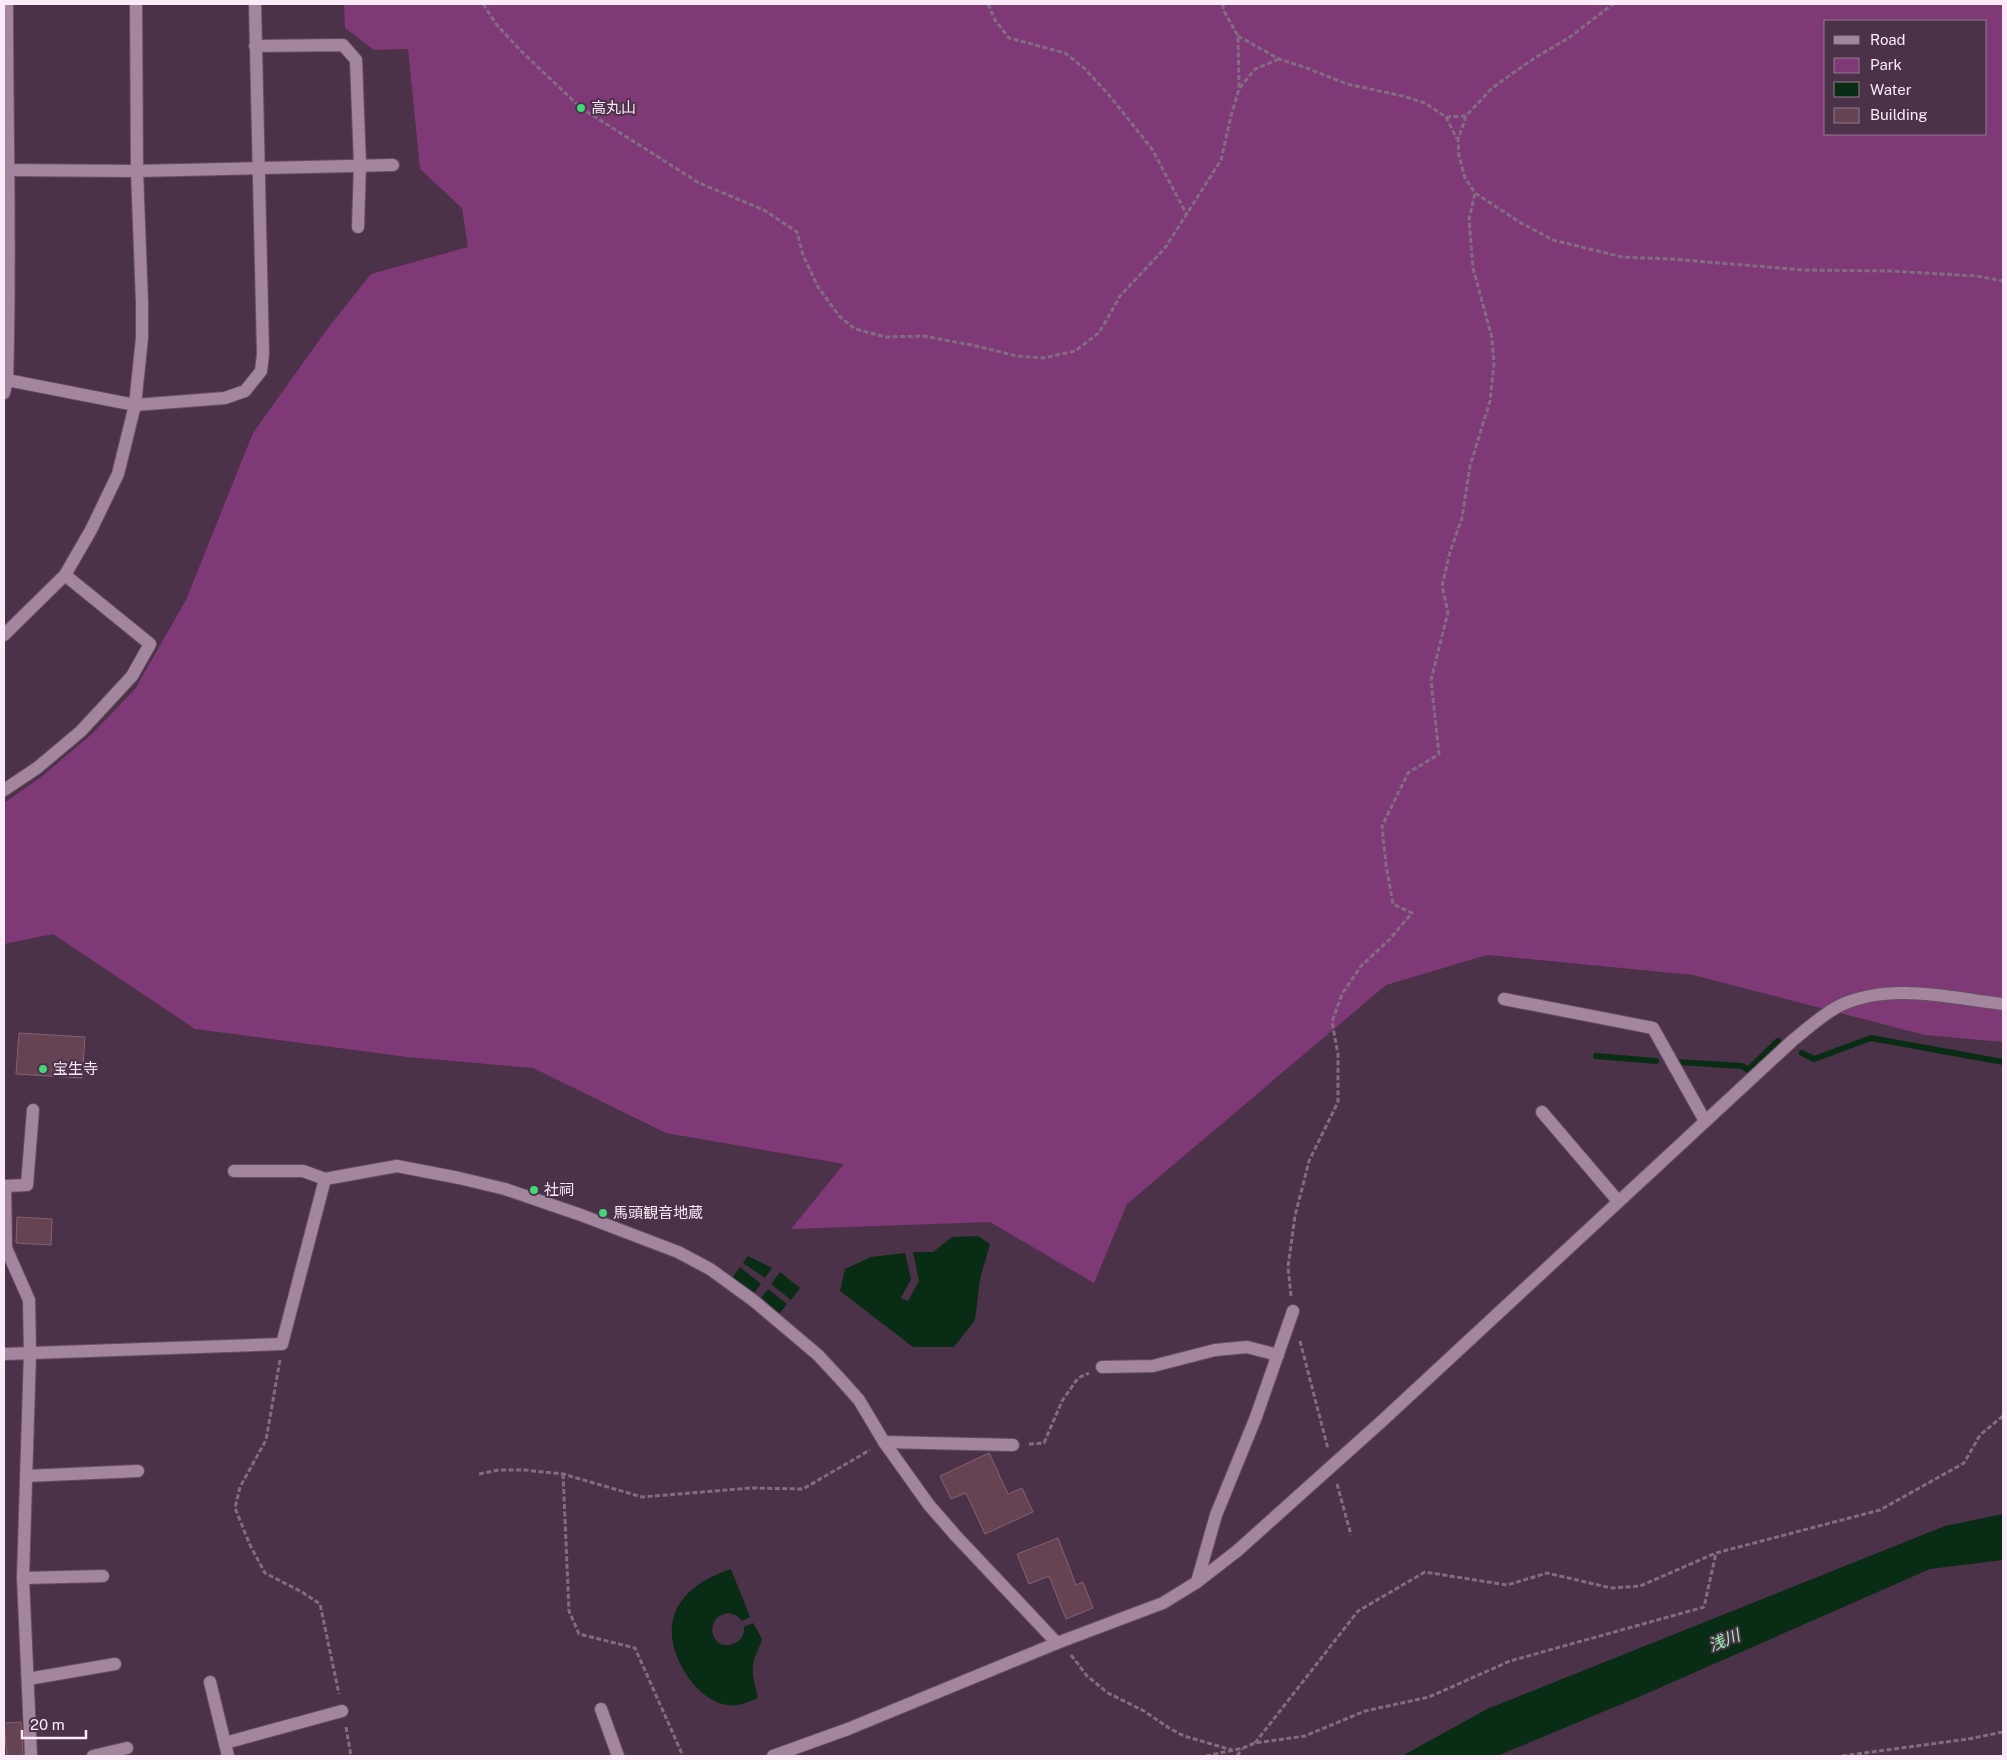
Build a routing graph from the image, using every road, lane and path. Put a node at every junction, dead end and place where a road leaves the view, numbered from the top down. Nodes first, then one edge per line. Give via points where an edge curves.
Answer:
1 (7, 4) edge
2 (136, 4) edge
3 (255, 4) edge
4 (482, 4) edge
5 (988, 4) edge
6 (1222, 4) edge
7 (1613, 4) edge
8 (1238, 36) junction
9 (255, 46) junction
10 (1278, 59) junction
11 (1239, 89) junction
12 (1466, 116) junction
13 (1446, 117) junction
14 (1458, 140) junction
15 (360, 165) junction
16 (393, 165) dead end
17 (258, 168) junction
18 (6, 170) edge
19 (137, 171) junction
20 (1475, 193) junction
21 (1187, 216) junction
22 (358, 227) dead end
23 (2003, 282) edge
24 (7, 380) junction
25 (4, 393) edge
26 (135, 405) junction
27 (65, 575) junction
28 (4, 635) edge
29 (4, 790) edge
30 (1504, 999) dead end
31 (2003, 1004) edge
32 (33, 1110) dead end
33 (1542, 1112) dead end
34 (1704, 1121) junction
35 (234, 1170) dead end
36 (325, 1179) junction
37 (4, 1186) edge
38 (1618, 1201) junction
39 (1293, 1311) joint
40 (1300, 1340) dead end
41 (282, 1344) junction
42 (30, 1353) junction
43 (4, 1354) edge
44 (1278, 1355) junction
45 (1102, 1368) joint
46 (2003, 1416) edge
47 (884, 1442) junction
48 (1013, 1445) joint
49 (1332, 1466) junction
50 (138, 1471) dead end
51 (480, 1474) dead end
52 (563, 1474) junction
53 (26, 1476) junction
54 (1351, 1535) dead end
55 (1716, 1553) junction
56 (103, 1576) dead end
57 (23, 1578) junction
58 (1197, 1582) junction
59 (1058, 1643) junction
60 (115, 1664) dead end
61 (28, 1679) junction
62 (210, 1682) dead end
63 (601, 1709) dead end
64 (342, 1711) junction
65 (2003, 1732) edge
66 (225, 1743) junction
67 (1255, 1743) junction
68 (128, 1748) dead end
69 (1243, 1748) junction
70 (1233, 1750) junction
71 (31, 1756) edge
72 (93, 1756) edge
73 (228, 1756) edge
74 (351, 1756) edge
75 (618, 1756) edge
76 (683, 1756) edge
77 (773, 1756) edge
78 (1206, 1756) edge
79 (1237, 1756) edge
80 (1842, 1756) edge

1 - 18 street
2 - 19 street
3 - 9 street
4 - 21 path via 520,50 581,108 699,184 764,210 798,232 803,256 818,287 839,316 855,330 886,337 923,336 1017,356 1043,358 1075,351 1099,333 1120,296 1165,248
5 - 21 path via 1009,38 1065,53 1084,68 1152,149
6 - 8 path
7 - 12 path via 1570,37 1492,88
8 - 10 path
8 - 11 path
9 - 15 street via 342,45 356,60
9 - 17 street
10 - 11 path via 1256,69
10 - 13 path via 1347,84 1425,103
11 - 21 path via 1222,160
12 - 13 path
12 - 14 path
13 - 14 path
14 - 20 path via 1465,178
15 - 16 street
15 - 17 street
15 - 22 street
17 - 19 street
17 - 26 street via 261,370 245,391 225,398
18 - 19 street
18 - 24 street via 10,276
19 - 26 street via 142,329
20 - 23 path via 1554,240 1622,257 1804,270 1977,276
20 - 39 path via 1469,219 1472,268 1492,338 1494,364 1490,401 1470,466 1462,518 1442,586 1448,612 1431,680 1439,754 1408,774 1382,826 1394,904 1412,912 1389,940 1361,966 1342,994 1332,1022 1338,1054 1338,1102 1309,1161 1295,1216 1288,1267
24 - 25 street
24 - 26 street
26 - 27 street via 118,474
27 - 28 street
27 - 29 street via 150,644 132,676 81,731 37,768
30 - 34 street via 1653,1028
31 - 34 street via 1900,992 1868,995 1840,1006 1792,1041
32 - 37 street via 27,1185
33 - 38 street
34 - 38 street
35 - 36 street via 303,1171
36 - 41 street
36 - 47 street via 397,1166 459,1178 514,1192 678,1252 710,1269 747,1296 818,1355 859,1400
37 - 42 street via 6,1248 29,1300
38 - 49 street via 1500,1314
39 - 44 street
40 - 49 path
41 - 42 street
41 - 64 path via 266,1440 240,1487 235,1508 265,1573 320,1604
42 - 43 street
42 - 53 street
44 - 45 street via 1247,1347 1215,1350 1153,1366
44 - 58 street via 1216,1515
45 - 48 path via 1078,1378 1062,1401 1044,1443
46 - 55 path via 1980,1436 1964,1463 1880,1510
47 - 48 street
47 - 52 path via 803,1489 750,1488 642,1498
47 - 59 street via 945,1524
49 - 54 path
49 - 58 street via 1237,1551
50 - 53 street
51 - 52 path via 526,1470
52 - 76 path via 569,1612 579,1634 635,1648
53 - 57 street
55 - 67 path via 1704,1607 1510,1661 1430,1697 1365,1711 1305,1736
55 - 67 path via 1640,1586 1611,1588 1547,1574 1506,1586 1425,1572 1358,1611
56 - 57 street
57 - 61 street
58 - 59 street via 1163,1602
59 - 70 path via 1087,1676 1108,1693 1184,1736
59 - 77 street via 848,1729
60 - 61 street
61 - 71 street
62 - 66 street
63 - 75 street
64 - 66 street
64 - 74 path
65 - 80 path
66 - 73 street
67 - 69 path
68 - 72 street
69 - 70 path
69 - 79 path
70 - 78 path

